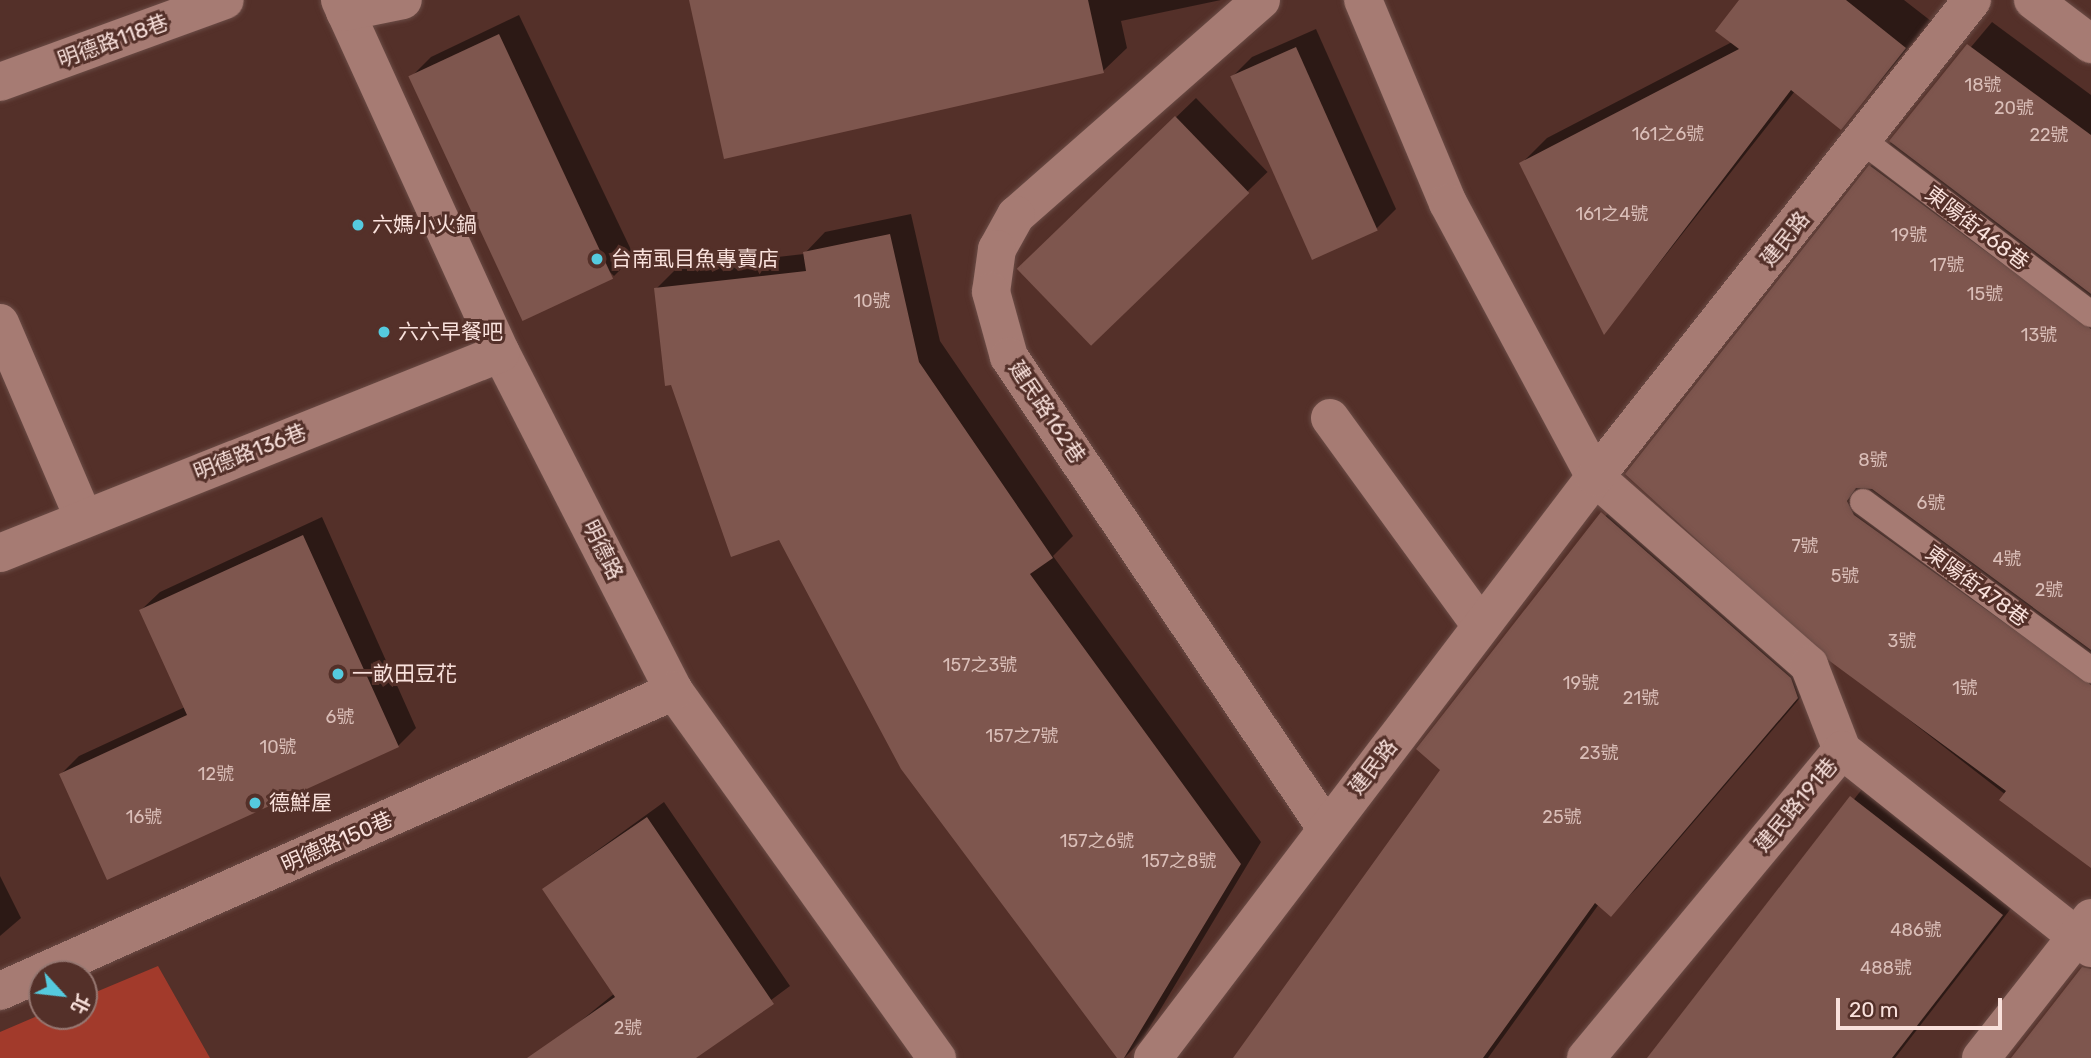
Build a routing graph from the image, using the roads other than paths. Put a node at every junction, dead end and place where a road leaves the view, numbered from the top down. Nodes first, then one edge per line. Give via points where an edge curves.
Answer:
1 (225, 0) edge
2 (403, 0) edge
3 (1261, 0) edge
4 (1363, 0) edge
5 (1972, 0) edge
6 (2033, 0) edge
7 (342, 6) edge
8 (2091, 44) edge
9 (0, 82) edge
10 (1863, 141) junction
11 (2091, 314) edge
12 (0, 323) edge
13 (501, 353) junction
14 (1330, 418) dead end
15 (1595, 477) junction
16 (1863, 502) dead end
17 (83, 517) junction
18 (0, 553) edge
19 (1481, 626) junction
20 (2091, 670) edge
21 (674, 691) junction
22 (1842, 750) junction
23 (1326, 828) junction
24 (2086, 934) edge
25 (0, 991) edge
26 (937, 1058) edge
27 (1153, 1058) edge
28 (1586, 1058) edge
29 (1981, 1058) edge

1 - 9 street, 明德路118巷
2 - 7 street
3 - 23 street, 建民路162巷 via 1016,215 997,249 991,292 1009,357
4 - 15 street via 1448,203
5 - 10 street, 建民路
6 - 8 street
7 - 13 street, 明德路
10 - 11 lane, 東陽街468巷
10 - 15 street, 建民路
12 - 17 street
13 - 17 street, 明德路136巷
13 - 21 street, 明德路
14 - 19 street
15 - 19 street, 建民路
15 - 22 street via 1810,665
16 - 20 lane, 東陽街478巷
17 - 18 street, 明德路136巷
19 - 23 street, 建民路
21 - 25 street, 明德路150巷
21 - 26 street, 明德路
22 - 24 street, 建民路191巷
22 - 28 street, 建民路191巷
23 - 27 street, 建民路
24 - 29 street

